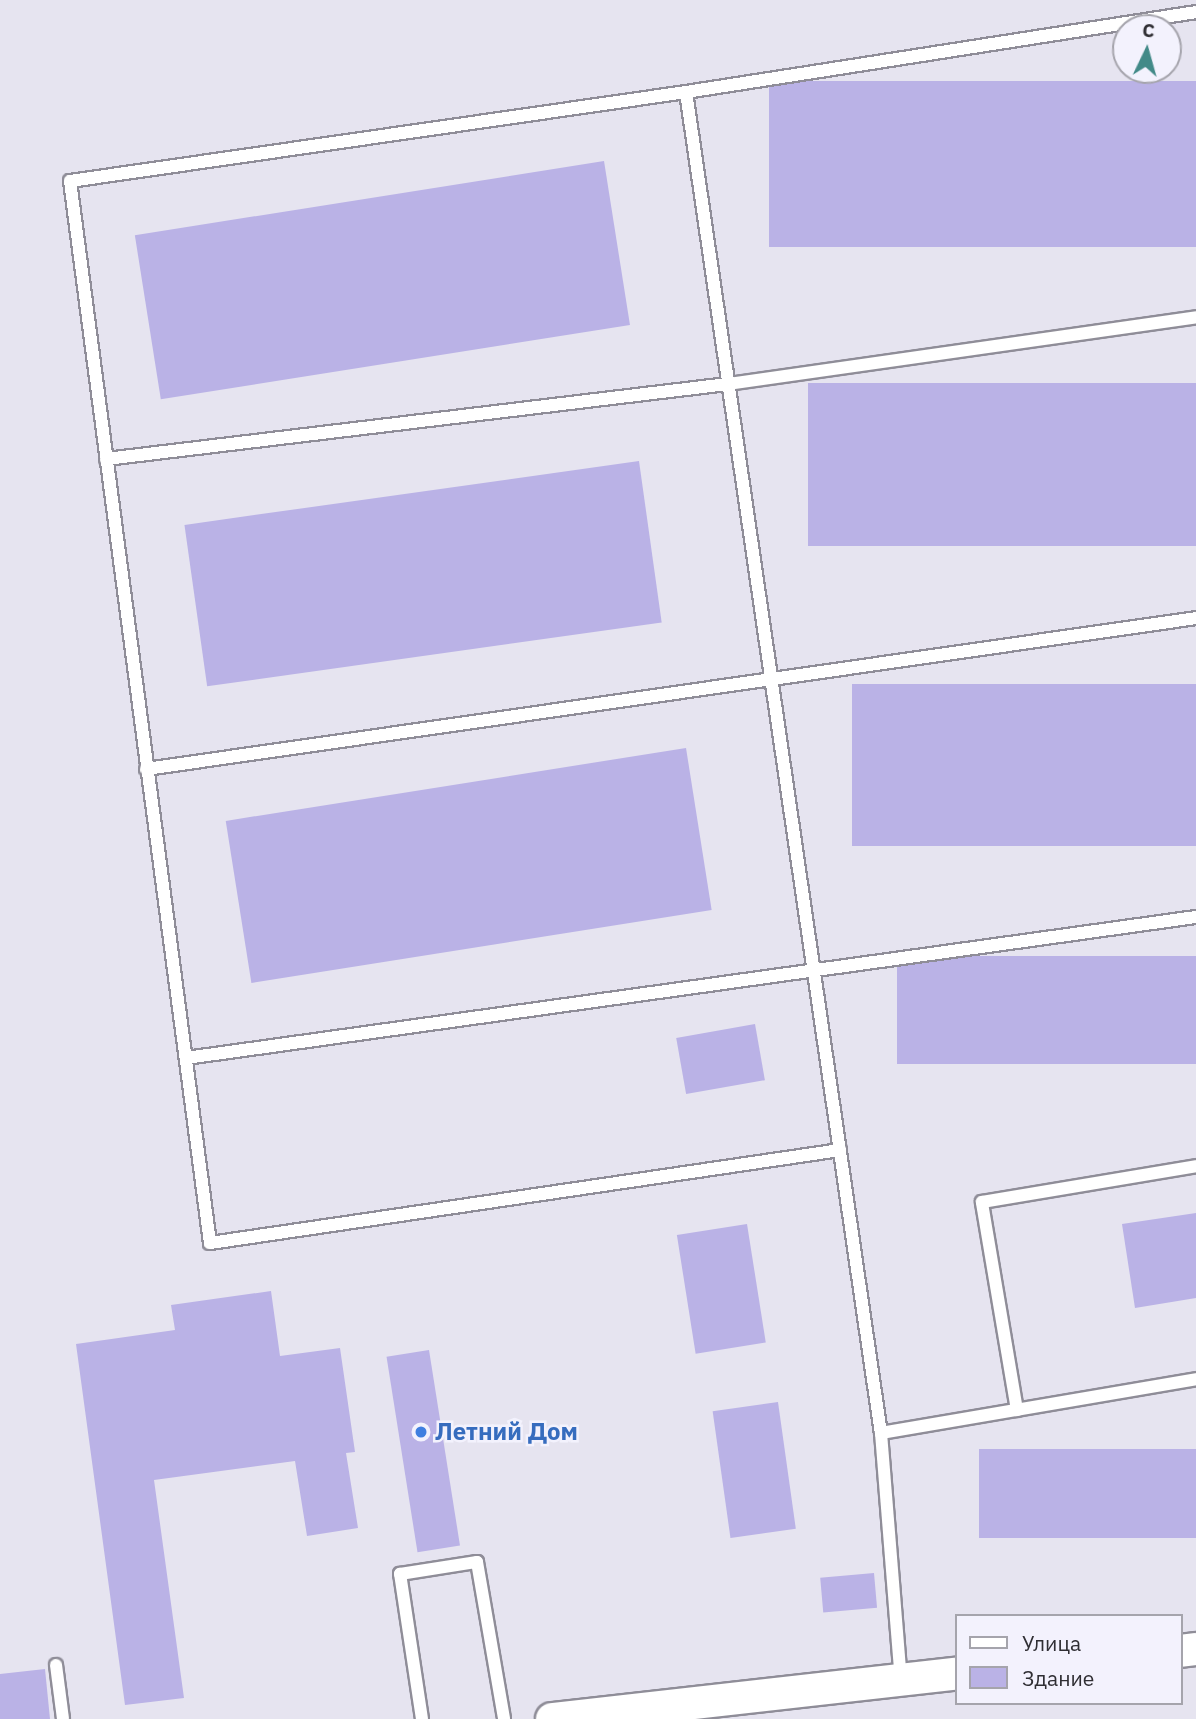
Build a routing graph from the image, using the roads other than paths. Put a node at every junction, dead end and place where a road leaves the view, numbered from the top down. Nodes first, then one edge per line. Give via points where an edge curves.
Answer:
1 (1196, 12) edge
2 (686, 92) junction
3 (1196, 317) edge
4 (728, 384) junction
5 (106, 459) junction
6 (1196, 618) edge
7 (771, 679) junction
8 (146, 769) junction
9 (1196, 917) edge
10 (814, 972) junction
11 (187, 1058) junction
12 (840, 1150) junction
13 (1196, 1166) edge
14 (1196, 1379) edge
15 (1017, 1410) junction
16 (881, 1433) junction
17 (55, 1665) dead end
18 (954, 1674) edge
19 (901, 1679) junction
20 (63, 1719) edge
21 (422, 1719) edge
22 (503, 1719) edge
23 (552, 1719) edge

1 - 2 lane
2 - 4 lane
2 - 5 lane via 70,181
3 - 4 lane
4 - 5 lane
4 - 7 lane
5 - 8 lane
6 - 7 lane
7 - 8 lane
7 - 10 lane
8 - 11 lane
9 - 10 lane
10 - 11 lane
10 - 12 lane
11 - 12 lane via 211,1243
12 - 16 lane
13 - 15 lane via 982,1202
14 - 15 lane
15 - 16 lane
16 - 19 lane
17 - 20 lane
18 - 19 street
19 - 23 street
21 - 22 lane via 400,1574 477,1562

